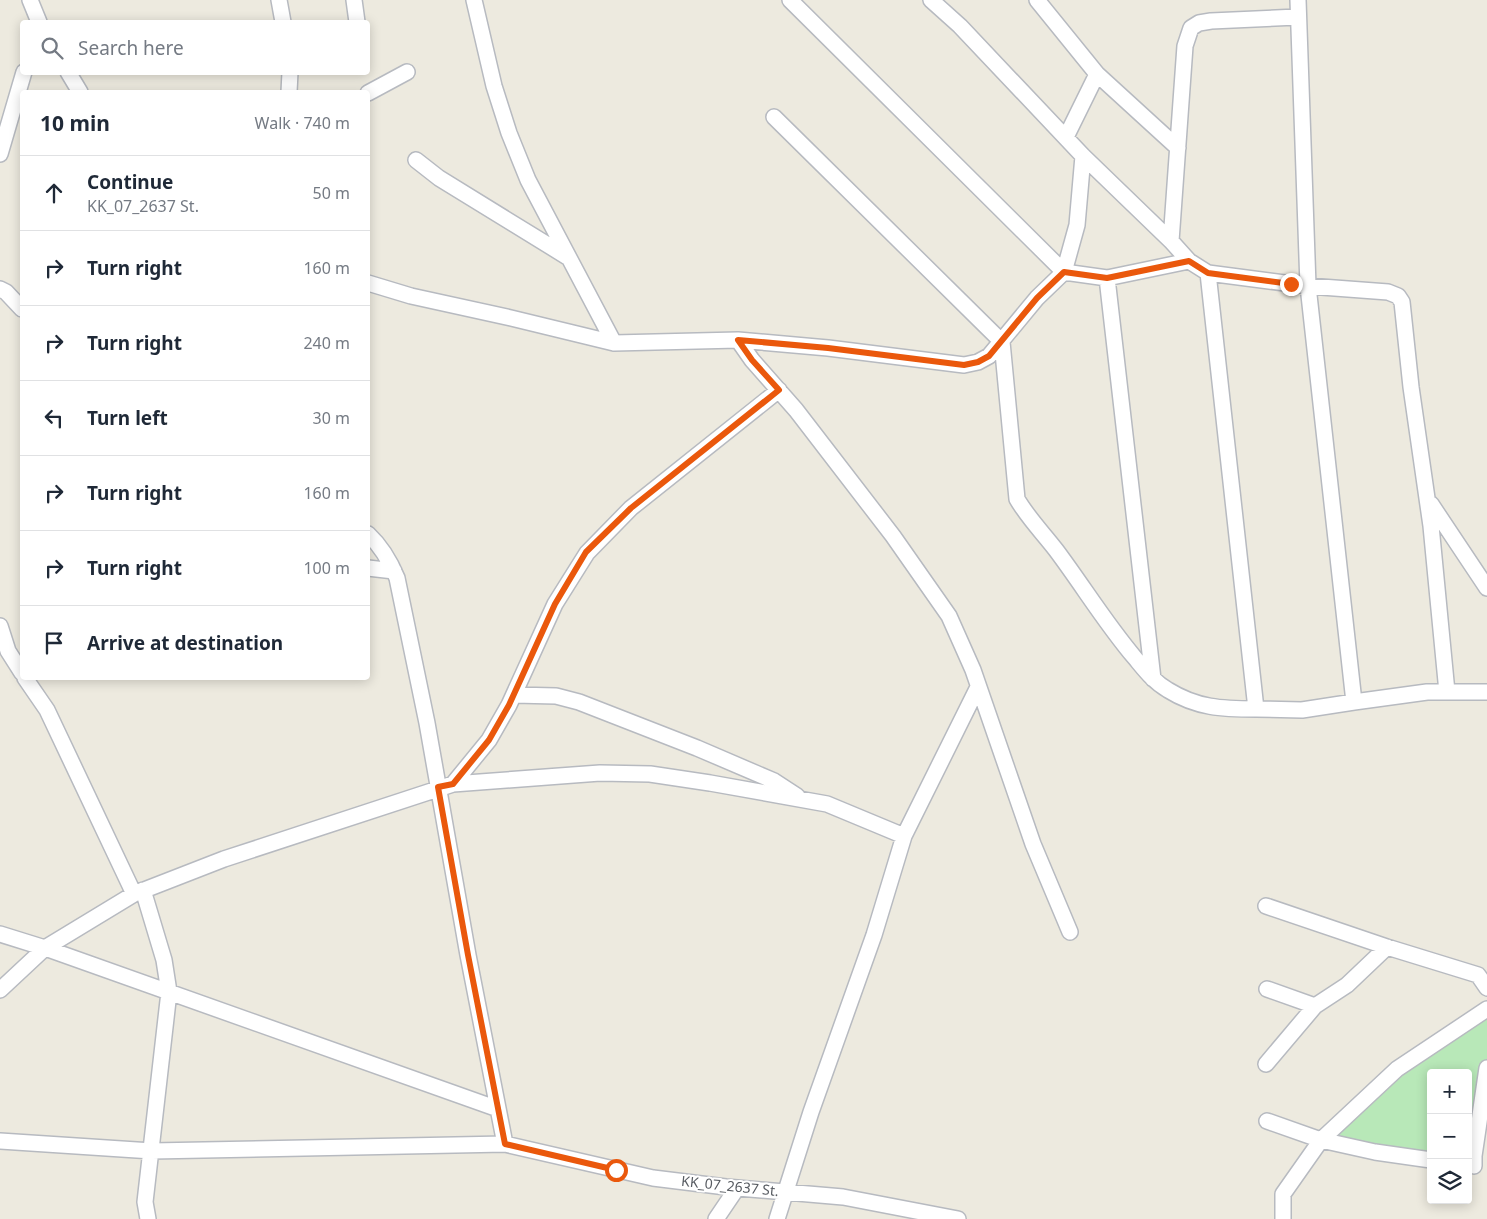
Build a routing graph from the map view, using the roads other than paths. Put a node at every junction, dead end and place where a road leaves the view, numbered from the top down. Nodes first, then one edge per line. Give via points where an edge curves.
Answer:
1 (30, 0) edge
2 (279, 0) edge
3 (354, 0) edge
4 (474, 0) edge
5 (790, 0) edge
6 (931, 0) edge
7 (1037, 0) edge
8 (1298, 0) edge
9 (1297, 17) junction
10 (38, 20) edge
11 (284, 20) edge
12 (357, 20) edge
13 (407, 72) dead end
14 (1097, 74) junction
15 (23, 75) edge
16 (70, 75) edge
17 (292, 75) edge
18 (79, 90) edge
19 (289, 90) edge
20 (370, 92) edge
21 (774, 117) dead end
22 (1066, 137) junction
23 (1178, 148) junction
24 (0, 154) edge
25 (1083, 156) junction
26 (416, 160) dead end
27 (1172, 241) junction
28 (569, 258) junction
29 (1189, 261) junction
30 (1064, 272) junction
31 (1208, 273) junction
32 (1107, 278) junction
33 (370, 284) edge
34 (1308, 286) junction
35 (0, 289) edge
36 (20, 306) edge
37 (738, 340) junction
38 (1002, 342) junction
39 (614, 343) junction
40 (779, 390) junction
41 (1428, 500) junction
42 (370, 536) edge
43 (370, 568) edge
44 (394, 571) junction
45 (1487, 588) edge
46 (0, 626) edge
47 (10, 651) edge
48 (20, 669) edge
49 (1153, 679) junction
50 (26, 680) edge
51 (978, 687) junction
52 (1447, 692) junction
53 (1487, 692) edge
54 (514, 694) junction
55 (1354, 702) junction
56 (1256, 709) junction
57 (446, 785) junction
58 (802, 800) junction
59 (904, 836) junction
60 (138, 892) junction
61 (1266, 906) dead end
62 (1070, 932) dead end
63 (0, 934) edge
64 (1387, 947) junction
65 (45, 948) junction
66 (1487, 988) edge
67 (1266, 989) dead end
68 (0, 990) edge
69 (169, 992) junction
70 (1315, 1006) junction
71 (1487, 1009) edge
72 (1266, 1064) dead end
73 (1487, 1068) edge
74 (498, 1109) junction
75 (1267, 1122) dead end
76 (1321, 1140) junction
77 (0, 1141) edge
78 (505, 1144) junction
79 (152, 1151) junction
80 (1427, 1159) edge
81 (1476, 1168) edge
82 (738, 1188) junction
83 (786, 1192) junction
84 (148, 1219) edge
85 (716, 1219) edge
86 (777, 1219) edge
87 (958, 1219) edge
88 (1283, 1219) edge

1 - 10 street
2 - 11 street
3 - 12 street
4 - 28 street via 494,86 509,133 528,180
5 - 30 street
6 - 22 street
7 - 14 street
8 - 9 street
9 - 23 street via 1211,21 1191,28 1185,46
9 - 34 street
13 - 20 street
14 - 22 street
14 - 23 street
15 - 24 street
16 - 18 street
17 - 19 street
21 - 38 street
22 - 25 street
23 - 27 street
25 - 27 street
25 - 30 street via 1077,225
26 - 28 street via 439,178
27 - 29 street
28 - 39 street
29 - 31 street
29 - 32 street
30 - 32 street
30 - 38 street via 1037,298
31 - 34 street
31 - 56 street
32 - 49 street
33 - 39 street
34 - 41 street via 1388,292 1398,296 1402,302
34 - 55 street
35 - 36 street
37 - 38 street via 964,365 989,356
37 - 39 street
37 - 40 street
38 - 49 street via 1017,499 1113,632
40 - 51 street via 893,536 949,616
40 - 54 street via 631,508 586,552 555,604
41 - 45 street
41 - 52 street
42 - 44 street via 390,560
43 - 44 street
44 - 57 street via 427,723
46 - 47 street
47 - 48 street
49 - 56 street via 1166,690 1193,703 1222,709
50 - 60 street via 47,710
51 - 59 street
51 - 62 street via 1033,844
52 - 53 street
52 - 55 street
54 - 57 street via 489,740
54 - 58 street via 556,696 579,702 774,781
55 - 56 street via 1302,710
57 - 58 street via 600,773 650,774
57 - 60 street via 224,859
57 - 74 street via 468,955
58 - 59 street via 827,804
59 - 83 street via 874,935
60 - 65 street
60 - 69 street via 164,960
61 - 64 street
63 - 65 street
64 - 66 street via 1478,975
64 - 70 street via 1347,985
65 - 68 street
65 - 69 street
67 - 70 street
69 - 74 street
69 - 79 street
70 - 72 street
71 - 76 street via 1397,1069
73 - 81 street via 1474,1156
74 - 78 street
75 - 76 street
76 - 80 street
76 - 88 street via 1283,1194
77 - 79 street, KK_07_2637 St.
78 - 79 street, KK_07_2637 St.
78 - 82 street, KK_07_2637 St. via 653,1178
79 - 84 street via 145,1202
82 - 83 street, KK_07_2637 St.
82 - 85 street
83 - 86 street
83 - 87 street, KK_07_2637 St. via 843,1197

